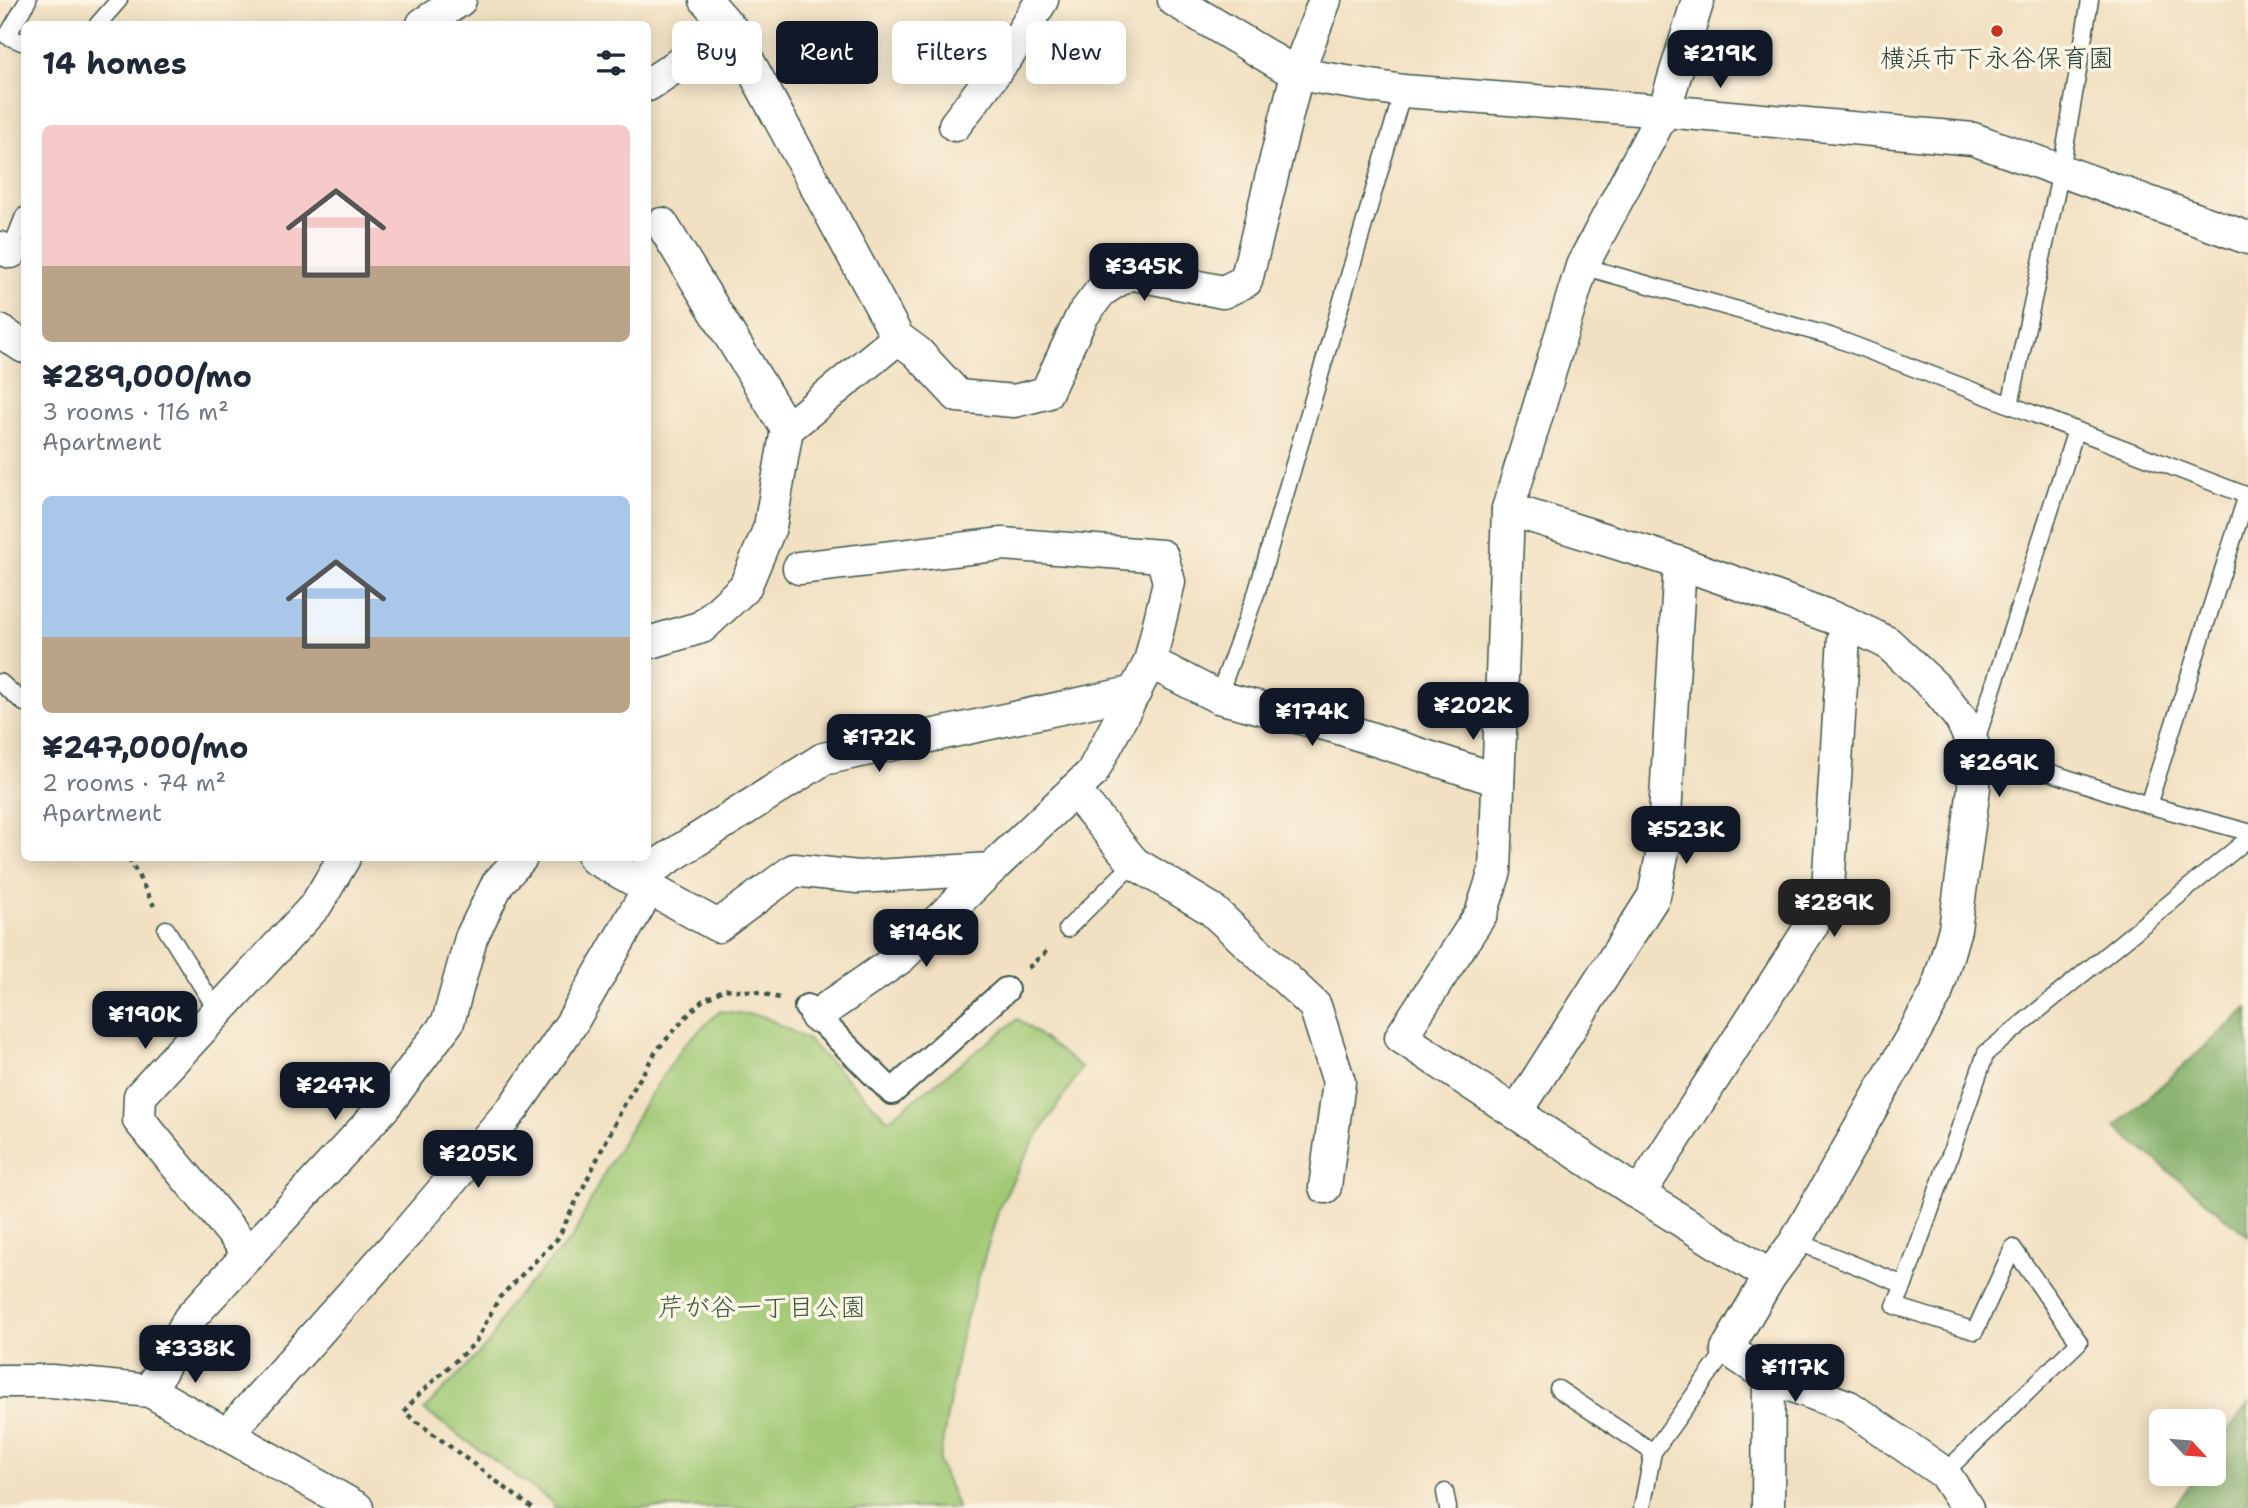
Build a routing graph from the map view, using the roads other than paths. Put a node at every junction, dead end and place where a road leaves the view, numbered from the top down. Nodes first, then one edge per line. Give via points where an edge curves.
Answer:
1 (28, 0) edge
2 (119, 0) edge
3 (460, 0) edge
4 (706, 0) edge
5 (1042, 0) edge
6 (1174, 0) edge
7 (1325, 0) edge
8 (1698, 0) edge
9 (2090, 0) edge
10 (101, 21) edge
11 (428, 21) edge
12 (724, 21) edge
13 (21, 42) edge
14 (672, 69) edge
15 (1297, 74) junction
16 (651, 83) edge
17 (761, 84) edge
18 (1402, 91) junction
19 (1664, 111) junction
20 (955, 125) dead end
21 (2060, 172) junction
22 (21, 222) edge
23 (662, 224) dead end
24 (2248, 238) edge
25 (4, 255) edge
26 (1582, 266) junction
27 (0, 331) edge
28 (898, 338) junction
29 (21, 345) edge
30 (2010, 405) junction
31 (787, 429) junction
32 (2076, 430) junction
33 (2247, 496) edge
34 (1508, 509) junction
35 (1680, 563) junction
36 (799, 568) dead end
37 (1844, 622) junction
38 (651, 642) edge
39 (1150, 662) junction
40 (0, 682) edge
41 (1135, 692) junction
42 (1218, 698) junction
43 (21, 700) edge
44 (1974, 747) junction
45 (1498, 780) junction
46 (1074, 790) junction
47 (2148, 804) junction
48 (2248, 832) edge
49 (2248, 839) edge
50 (342, 861) edge
51 (518, 861) edge
52 (599, 861) edge
53 (1134, 863) junction
54 (990, 869) junction
55 (641, 884) junction
56 (166, 929) road end
57 (1067, 929) dead end
58 (1006, 990) dead end
59 (811, 1011) joint
60 (218, 1012) junction
61 (1516, 1113) junction
62 (1325, 1187) dead end
63 (1639, 1194) junction
64 (1796, 1241) junction
65 (250, 1254) junction
66 (1770, 1276) junction
67 (1904, 1286) junction
68 (1727, 1349) junction
69 (1769, 1377) junction
70 (0, 1381) edge
71 (1558, 1389) dead end
72 (150, 1391) junction
73 (227, 1434) junction
74 (1653, 1452) junction
75 (1944, 1473) junction
76 (357, 1508) edge
77 (1642, 1508) edge
78 (1768, 1508) edge
79 (1967, 1508) edge

1 - 13 lane via 7,36
2 - 10 lane
3 - 11 street
4 - 12 street
5 - 20 street via 1011,51
6 - 15 street
7 - 15 street
8 - 19 street
9 - 21 lane
14 - 16 street
15 - 18 street
15 - 28 street via 1246,281 1223,292 1129,273 1101,290 1082,316 1046,393 1014,401 958,396
17 - 28 street
18 - 19 street
18 - 42 lane via 1257,592
19 - 21 street via 1973,139
19 - 26 street
21 - 24 street
21 - 30 lane
22 - 25 lane
23 - 31 street
26 - 30 lane via 1830,336
26 - 34 street
27 - 29 street
28 - 31 street
30 - 32 lane
31 - 38 street via 770,527 745,587 702,627
32 - 33 lane
32 - 44 lane
33 - 47 lane
34 - 35 street
34 - 45 street
35 - 37 street
35 - 61 street via 1663,849 1654,896
36 - 39 street via 1003,544 1162,556 1169,582
37 - 44 street via 1888,643 1936,688 1961,719
37 - 63 street via 1828,889 1812,925
39 - 41 street
39 - 42 street
40 - 43 lane
41 - 46 street via 1092,773
41 - 55 street via 823,759
42 - 45 street via 1336,727
44 - 47 lane
44 - 64 street via 1974,788 1955,929 1936,995
45 - 61 street via 1495,871 1481,914 1402,1037
46 - 53 street
46 - 54 street
47 - 48 lane
49 - 67 lane via 1986,1053
50 - 60 street via 316,905
51 - 65 street via 498,883 471,938 448,1022 385,1106
52 - 55 street
53 - 57 lane
53 - 62 street via 1211,909 1315,1006 1339,1082
54 - 55 street via 858,877 794,870 718,926
54 - 59 street via 901,957
55 - 73 street via 571,1024 514,1107
56 - 60 lane
58 - 59 street via 892,1092
60 - 65 street via 140,1096 139,1120
61 - 63 street
63 - 66 street
64 - 66 street
64 - 67 lane
65 - 72 street via 189,1319
66 - 68 street
67 - 75 lane via 1895,1306 1975,1331 2013,1248 2079,1342
68 - 69 street
68 - 74 lane
69 - 75 street via 1849,1407
69 - 78 street
70 - 72 street
71 - 74 lane
72 - 73 street
73 - 76 street
74 - 77 lane
75 - 79 street

